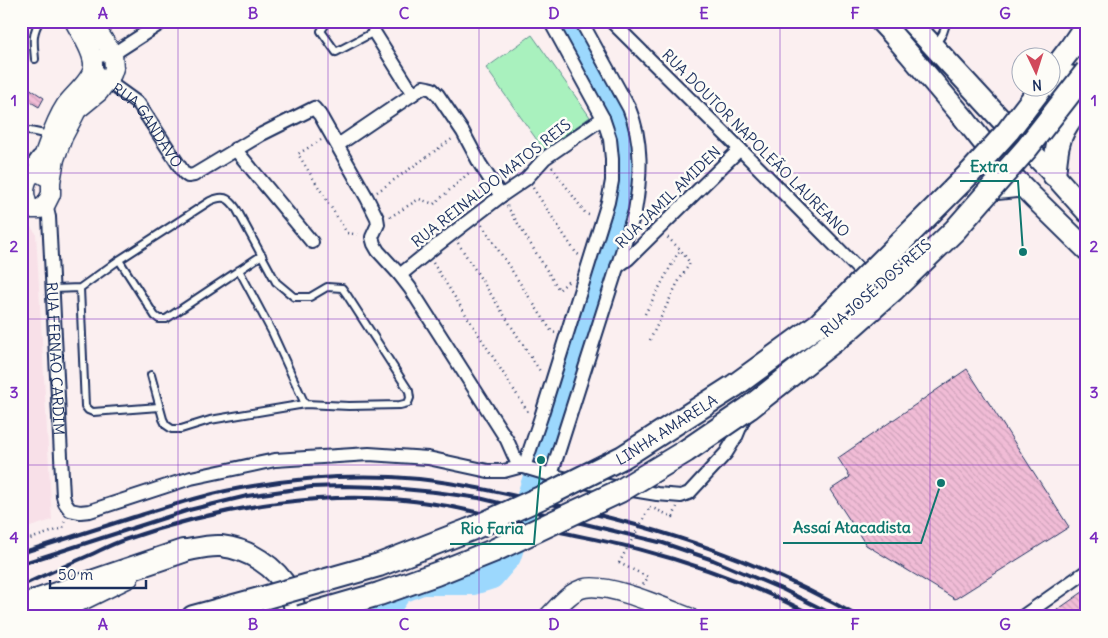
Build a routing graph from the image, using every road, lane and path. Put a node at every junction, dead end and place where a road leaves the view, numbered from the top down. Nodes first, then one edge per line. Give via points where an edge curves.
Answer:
1 (40, 21) edge
2 (74, 21) edge
3 (91, 21) edge
4 (164, 21) edge
5 (328, 21) edge
6 (550, 21) edge
7 (581, 21) edge
8 (611, 21) edge
9 (880, 21) edge
10 (910, 21) edge
11 (947, 21) edge
12 (1087, 24) edge
13 (375, 27) edge
14 (934, 47) junction
15 (114, 54) junction
16 (35, 60) dead end
17 (92, 60) junction
18 (1060, 62) edge
19 (1087, 71) edge
20 (107, 82) junction
21 (413, 94) junction
22 (1033, 98) edge
23 (1085, 100) edge
24 (603, 118) junction
25 (30, 131) dead end
26 (463, 132) junction
27 (331, 134) junction
28 (49, 138) junction
29 (1019, 139) junction
30 (338, 145) junction
31 (235, 149) junction
32 (740, 149) junction
33 (545, 158) junction
34 (998, 161) junction
35 (480, 164) junction
36 (1054, 175) junction
37 (29, 178) edge
38 (526, 179) junction
39 (1020, 183) junction
40 (501, 196) junction
41 (367, 198) junction
42 (971, 198) junction
43 (33, 208) edge
44 (1087, 212) edge
45 (475, 215) junction
46 (603, 218) junction
47 (378, 224) junction
48 (659, 229) junction
49 (451, 234) junction
50 (372, 237) junction
51 (312, 242) dead end
52 (680, 249) junction
53 (1087, 250) edge
54 (426, 253) junction
55 (262, 254) junction
56 (590, 259) junction
57 (119, 260) junction
58 (617, 267) junction
59 (238, 270) junction
60 (400, 275) junction
61 (584, 276) junction
62 (80, 288) junction
63 (52, 289) junction
64 (878, 289) junction
65 (645, 314) dead end
66 (565, 338) junction
67 (650, 340) dead end
68 (770, 371) dead end
69 (739, 373) dead end
70 (151, 375) dead end
71 (553, 378) junction
72 (305, 404) junction
73 (159, 407) junction
74 (541, 417) junction
75 (605, 458) dead end
76 (534, 470) junction
77 (601, 479) junction
78 (70, 510) junction
79 (673, 516) dead end
80 (21, 542) edge
81 (183, 551) junction
82 (1087, 571) edge
83 (648, 577) dead end
84 (21, 606) edge
85 (42, 617) edge
86 (193, 617) edge
87 (296, 617) edge
88 (300, 617) edge
89 (548, 617) edge
90 (689, 617) edge
91 (1022, 617) edge

1 - 16 lane via 35,30
2 - 17 street, RUA GANDAVO
3 - 15 street
4 - 15 street
5 - 13 lane via 321,31 336,52
6 - 24 street
7 - 58 street via 629,108 638,144 639,188
8 - 32 street, RUA DOUTOR NAPOLEÃO LAUREANO
9 - 34 main road
10 - 14 main road
11 - 14 lane
12 - 18 highway
13 - 21 street
14 - 29 main road
15 - 17 street
15 - 20 street, RUA GANDAVO via 114,68
17 - 20 street, RUA GANDAVO
17 - 28 street via 91,75 65,106
19 - 88 highway, LINHA AMARELA, bridge via 1027,148 955,230 849,329 749,408 620,490 534,532 436,574
20 - 31 street, RUA GANDAVO via 139,104 188,176
20 - 37 street via 77,110 54,165
21 - 26 street via 423,88 432,89
21 - 30 street
22 - 86 highway, LINHA AMARELA, bridge via 971,172 819,324 734,386 623,457 474,528 379,565
23 - 29 main road via 1082,84 1077,78 1069,76 1062,80
23 - 36 highway via 1059,139
24 - 33 street, RUA REINALDO MATOS REIS
24 - 46 street via 612,159 612,180
25 - 28 lane
26 - 35 street
26 - 41 path
27 - 30 street
27 - 31 street via 314,108
27 - 50 path via 298,154 347,233
28 - 37 street
29 - 36 main road
29 - 39 main road via 1012,163
30 - 41 street
31 - 51 street
32 - 48 street, RUA JAMIL AMIDEN
32 - 64 street, RUA DOUTOR NAPOLEÃO LAUREANO
33 - 38 street, RUA REINALDO MATOS REIS
33 - 46 path via 586,214
34 - 39 main road
34 - 42 street, RUA JOSÉ DOS REIS via 991,175
35 - 40 street
35 - 47 path via 434,204 419,199
36 - 44 main road
37 - 43 street via 24,188 25,200
37 - 43 street via 51,194 49,200
38 - 40 street, RUA REINALDO MATOS REIS
38 - 56 path via 576,254
39 - 42 street
39 - 53 main road
40 - 45 street, RUA REINALDO MATOS REIS
40 - 61 path via 559,290 574,276
41 - 47 street
42 - 64 street, RUA JOSÉ DOS REIS
43 - 63 street, RUA FERNÃO CARDIM via 49,217
45 - 49 street, RUA REINALDO MATOS REIS
45 - 66 path via 552,332
46 - 56 street
47 - 50 street
48 - 52 path
48 - 58 street, RUA JAMIL AMIDEN
49 - 54 street, RUA REINALDO MATOS REIS
49 - 71 path via 540,371
50 - 60 street via 378,251
52 - 65 path
52 - 67 path via 690,263
54 - 60 street, RUA REINALDO MATOS REIS
54 - 74 path via 528,412
55 - 57 lane via 232,202 218,198
55 - 59 lane
55 - 72 lane via 276,282 294,297 310,297 327,287 342,288 404,383 410,398 408,403 400,405
56 - 61 street
57 - 59 lane via 159,319 166,319
57 - 62 lane
58 - 76 street
59 - 72 lane via 272,332
60 - 76 street via 507,440
61 - 66 street
62 - 63 lane
62 - 73 lane via 85,406 93,412
63 - 78 street, RUA FERNÃO CARDIM via 63,496
64 - 77 street, RUA JOSÉ DOS REIS via 767,379 731,445 686,495 657,494
66 - 71 street
68 - 69 lane via 755,368
70 - 73 lane
71 - 74 street
72 - 73 lane via 210,420 181,429 166,425
74 - 76 street
75 - 77 lane
76 - 77 street
76 - 78 street via 488,471 428,458 369,454 275,460 192,478 90,511
78 - 80 path via 63,528
79 - 83 path, bridge via 650,507 619,563
81 - 84 highway
81 - 85 street
81 - 87 main road via 220,546 262,561 289,591
82 - 91 street
89 - 90 street via 584,588 610,589

